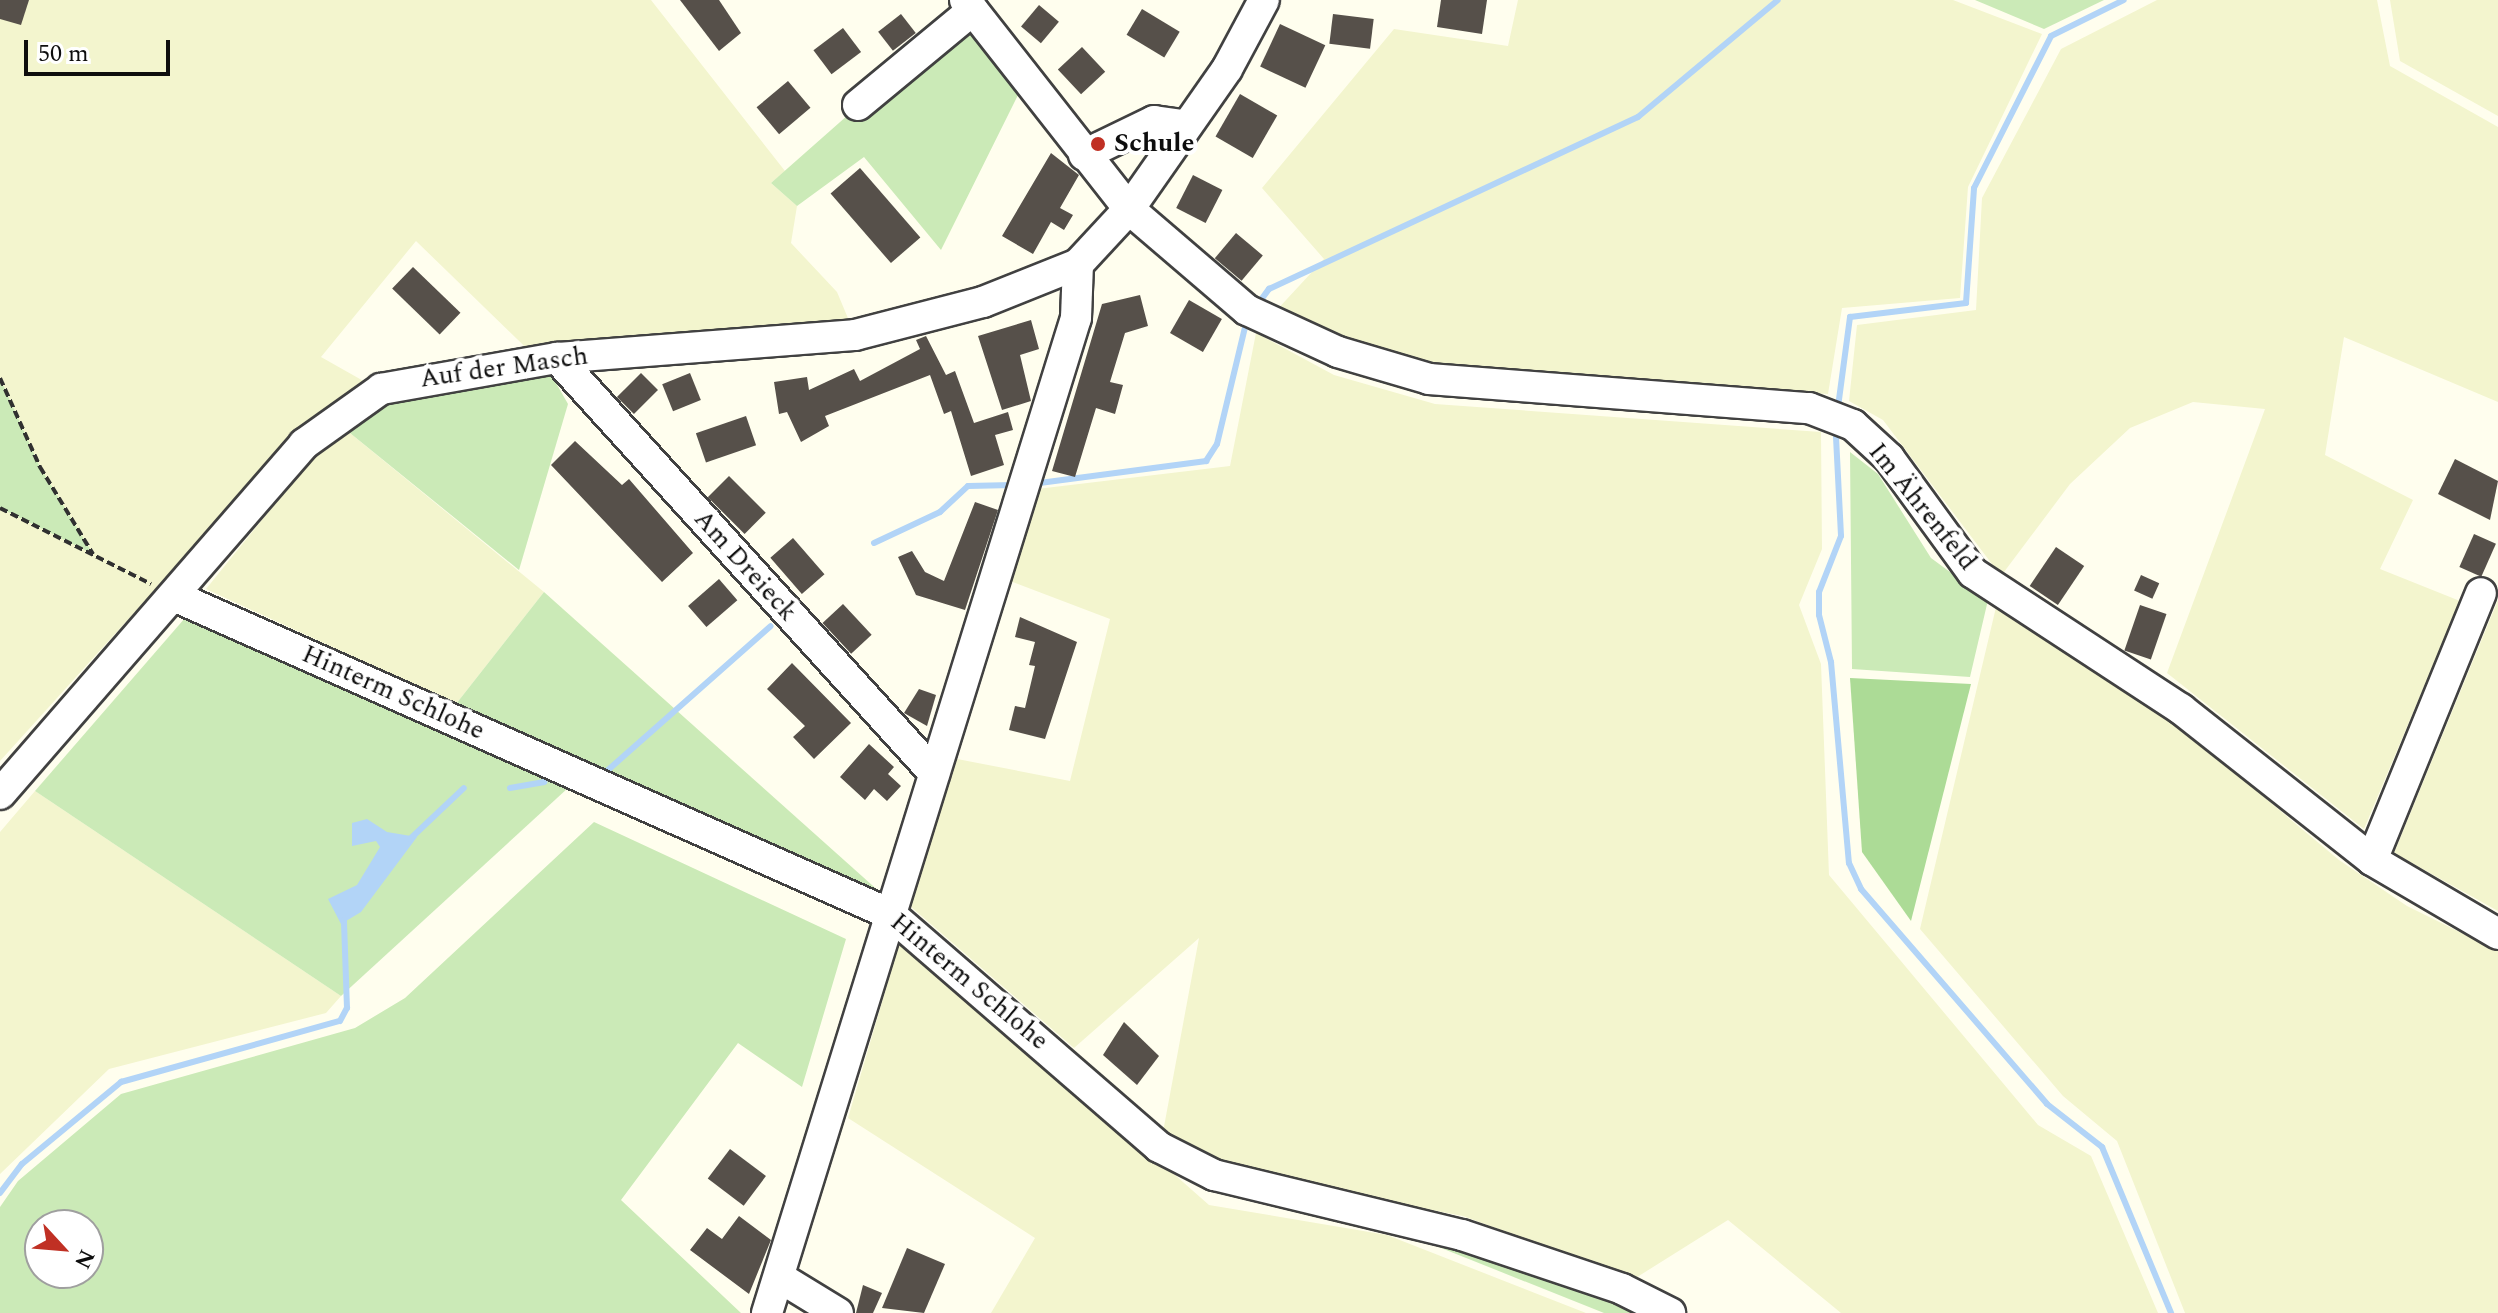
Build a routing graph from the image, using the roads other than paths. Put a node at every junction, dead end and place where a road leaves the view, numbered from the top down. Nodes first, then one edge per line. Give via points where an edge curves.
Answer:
1 (1264, 0) edge
2 (969, 5) edge
3 (858, 105) dead end
4 (1183, 125) junction
5 (1084, 155) junction
6 (1129, 209) junction
7 (1078, 264) junction
8 (557, 358) junction
9 (2481, 593) dead end
10 (174, 596) junction
11 (934, 773) junction
12 (0, 794) edge
13 (2372, 860) junction
14 (890, 914) junction
15 (2498, 934) edge
16 (779, 1277) junction
17 (767, 1313) edge
18 (838, 1313) edge
19 (1670, 1313) edge

1 - 4 street via 1227,69
2 - 3 street
2 - 5 street, Im Ährenfeld
4 - 5 street via 1154,121
4 - 6 street
5 - 6 street, Im Ährenfeld
6 - 7 street
6 - 13 street, Im Ährenfeld via 1255,314 1338,352 1429,379 1809,408 1853,425 1889,458 1973,573 2181,709
7 - 8 street, Auf der Masch via 983,302 855,335
7 - 11 street via 1076,318
8 - 10 street, Auf der Masch via 381,389 304,444
8 - 11 street, Am Dreieck
9 - 13 street
10 - 12 street, Auf der Masch
10 - 14 street, Hinterm Schlohe
11 - 14 street
13 - 15 street, Im Ährenfeld
14 - 16 street
14 - 19 street, Hinterm Schlohe via 1173,1154 1241,1185 1462,1235 1622,1289
16 - 17 street
16 - 18 street

